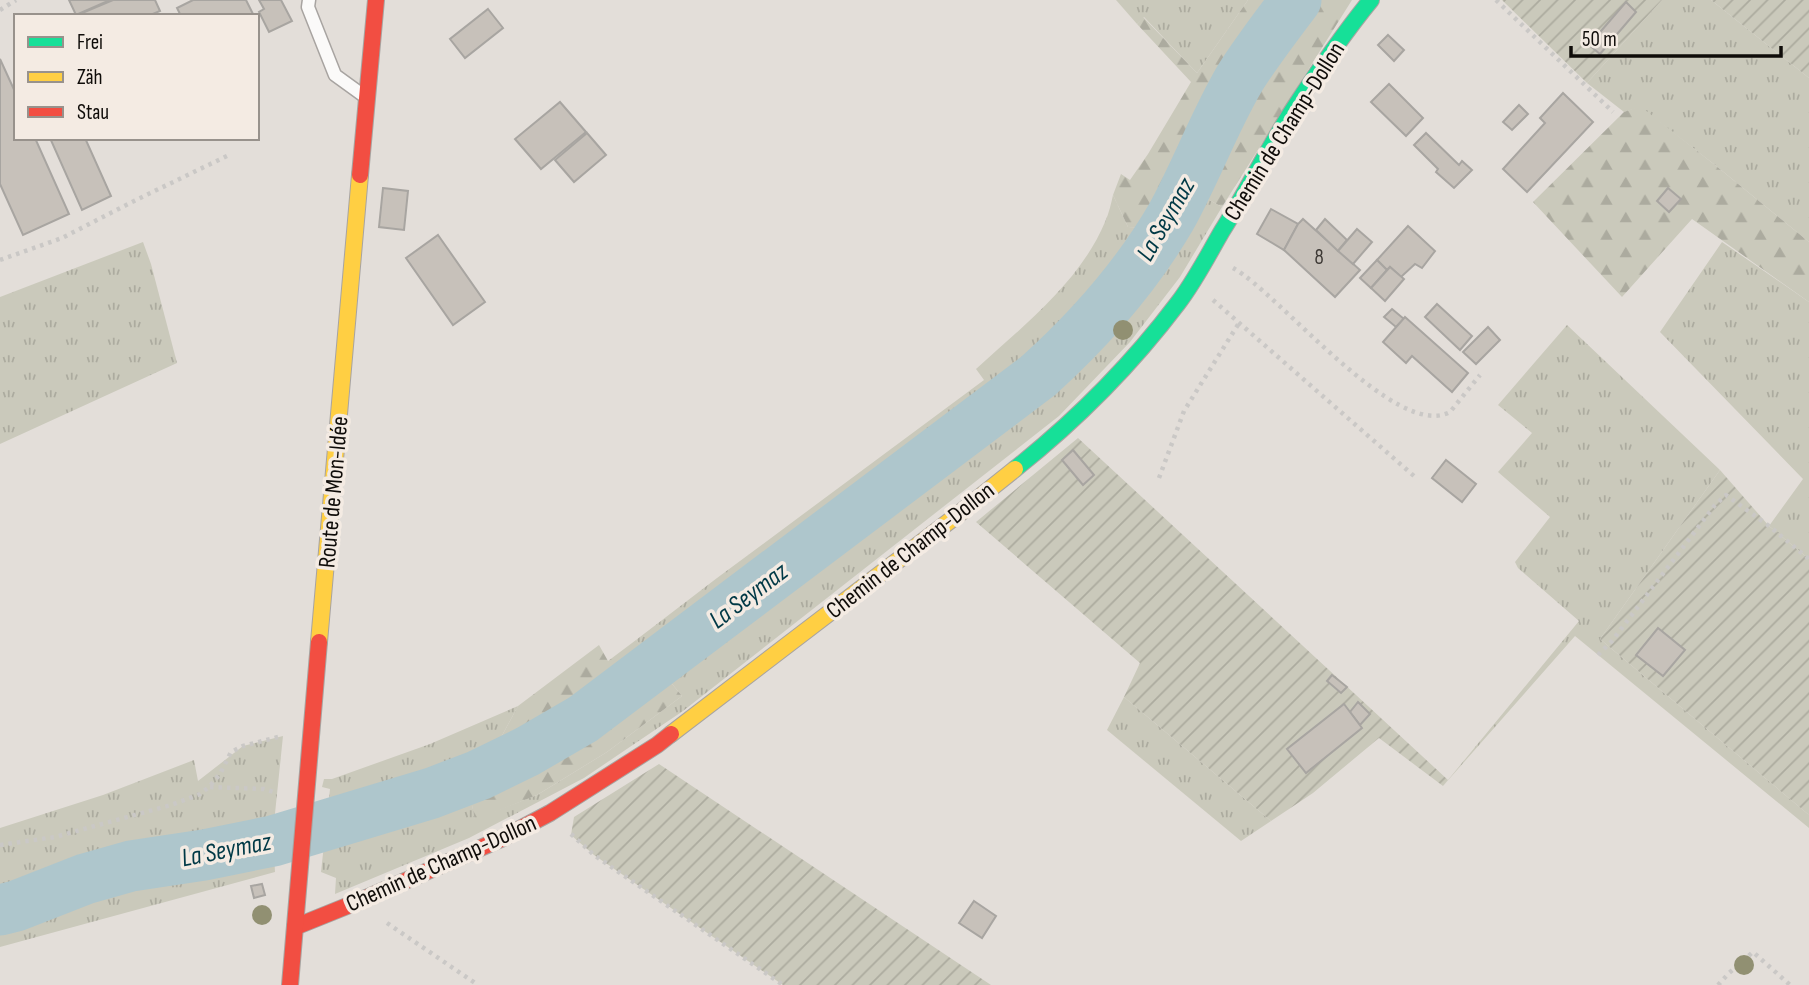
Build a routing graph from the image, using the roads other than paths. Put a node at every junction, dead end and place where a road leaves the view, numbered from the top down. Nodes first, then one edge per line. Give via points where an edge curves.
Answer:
1 (309, 0) edge
2 (376, 0) edge
3 (1371, 0) edge
4 (368, 99) junction
5 (295, 927) junction
6 (290, 985) edge

1 - 4 lane via 308,8 335,75
2 - 4 street, Route de Mon-Idée
3 - 5 street, Chemin de Champ-Dollon via 1293,109 1179,302 1051,440 657,744 550,813 501,839
4 - 5 street, Route de Mon-Idée
5 - 6 street, Route de Mon-Idée

